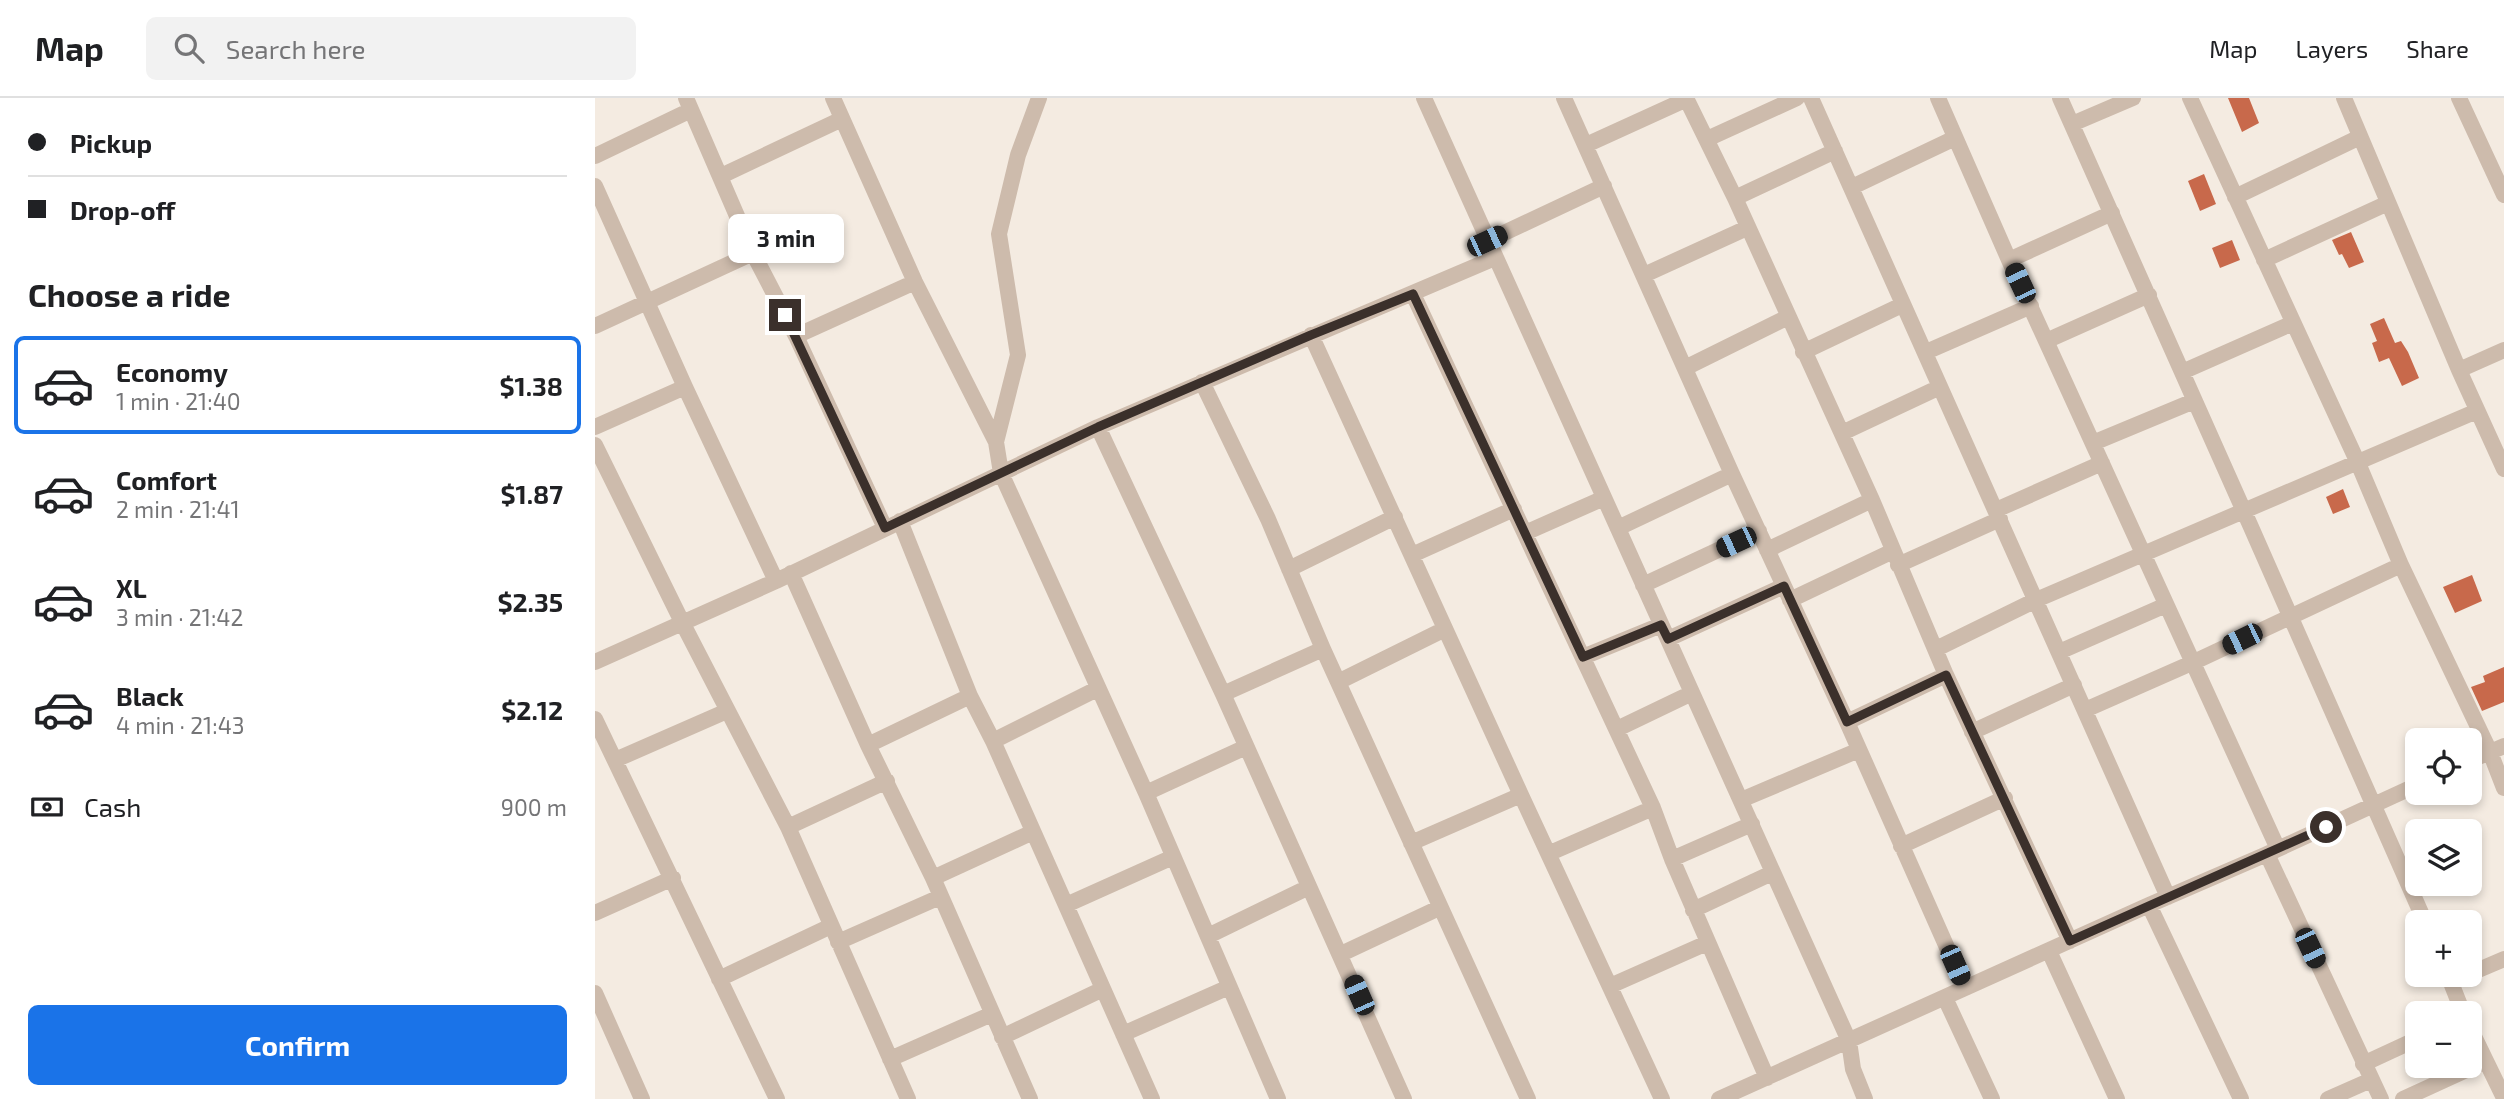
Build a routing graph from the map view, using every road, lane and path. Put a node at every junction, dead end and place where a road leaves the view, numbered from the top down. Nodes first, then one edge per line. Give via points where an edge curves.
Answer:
1 (833, 98) edge
2 (1039, 98) edge
3 (1424, 98) edge
4 (1564, 98) edge
5 (1797, 98) edge
6 (1811, 98) edge
7 (1938, 98) edge
8 (2060, 98) edge
9 (2133, 98) edge
10 (2190, 98) edge
11 (2345, 98) edge
12 (2459, 98) edge
13 (1687, 99) edge
14 (688, 104) edge
15 (842, 119) junction
16 (2071, 124) junction
17 (2360, 136) junction
18 (1955, 138) junction
19 (1707, 139) junction
20 (1586, 145) junction
21 (1835, 151) junction
22 (595, 156) edge
23 (721, 176) junction
24 (595, 186) edge
25 (1604, 186) junction
26 (1852, 187) junction
27 (2504, 195) edge
28 (2235, 197) junction
29 (1735, 198) junction
30 (2388, 203) junction
31 (2112, 213) junction
32 (1747, 228) junction
33 (1487, 241) junction
34 (753, 253) junction
35 (1495, 258) junction
36 (2009, 260) junction
37 (2264, 260) junction
38 (1644, 275) junction
39 (915, 282) junction
40 (1413, 294) junction
41 (2149, 295) junction
42 (648, 303) junction
43 (1902, 305) junction
44 (2031, 306) junction
45 (1787, 317) junction
46 (2293, 323) junction
47 (595, 326) edge
48 (1311, 335) junction
49 (796, 336) junction
50 (2046, 341) junction
51 (2504, 350) edge
52 (1803, 352) junction
53 (1926, 352) junction
54 (1685, 368) junction
55 (2459, 370) junction
56 (2182, 372) junction
57 (1202, 382) junction
58 (685, 387) junction
59 (1940, 387) junction
60 (2193, 401) junction
61 (2477, 411) junction
62 (595, 427) edge
63 (1098, 427) junction
64 (1842, 433) junction
65 (996, 442) junction
66 (2093, 443) junction
67 (595, 445) edge
68 (2102, 463) junction
69 (2358, 463) junction
70 (2504, 469) edge
71 (1001, 473) junction
72 (1732, 474) junction
73 (1604, 498) junction
74 (1872, 500) junction
75 (1514, 509) junction
76 (2245, 511) junction
77 (1998, 514) junction
78 (1395, 517) junction
79 (892, 524) junction
80 (1618, 528) junction
81 (1759, 531) junction
82 (1525, 533) junction
83 (1767, 550) junction
84 (1412, 555) junction
85 (2145, 555) junction
86 (1896, 558) junction
87 (2400, 565) junction
88 (1289, 569) junction
89 (791, 573) junction
90 (776, 581) junction
91 (1643, 585) junction
92 (1787, 593) junction
93 (2036, 600) junction
94 (2166, 604) junction
95 (2290, 617) junction
96 (682, 622) junction
97 (1445, 629) junction
98 (1665, 632) junction
99 (1323, 649) junction
100 (1936, 649) junction
101 (2059, 652) junction
102 (1583, 657) junction
103 (595, 662) edge
104 (2194, 662) junction
105 (1946, 675) junction
106 (1338, 682) junction
107 (2074, 685) junction
108 (1097, 689) junction
109 (1692, 693) junction
110 (1223, 694) junction
111 (970, 696) junction
112 (2085, 710) junction
113 (727, 711) junction
114 (595, 719) edge
115 (1847, 722) junction
116 (1617, 729) junction
117 (1972, 732) junction
118 (993, 741) junction
119 (869, 745) junction
120 (1247, 747) junction
121 (2497, 749) edge
122 (1859, 750) junction
123 (615, 760) junction
124 (887, 781) junction
125 (2504, 788) edge
126 (2405, 790) edge
127 (1146, 793) junction
128 (1521, 795) junction
129 (2005, 798) junction
130 (1741, 800) junction
131 (2373, 804) junction
132 (1653, 808) junction
133 (1752, 824) junction
134 (788, 827) junction
135 (1033, 832) junction
136 (1411, 843) junction
137 (1901, 846) junction
138 (2273, 852) junction
139 (1549, 853) junction
140 (1173, 857) junction
141 (1672, 859) junction
142 (1772, 873) junction
143 (673, 878) junction
144 (933, 878) junction
145 (1310, 887) junction
146 (940, 897) junction
147 (2168, 897) junction
148 (1066, 905) junction
149 (2149, 905) junction
150 (1439, 908) junction
151 (1693, 910) junction
152 (2420, 910) edge
153 (595, 913) edge
154 (831, 926) junction
155 (1208, 936) junction
156 (2070, 941) junction
157 (838, 942) junction
158 (1707, 943) junction
159 (2049, 951) junction
160 (1341, 954) junction
161 (2504, 959) edge
162 (2482, 969) edge
163 (719, 979) junction
164 (1610, 986) junction
165 (1229, 987) junction
166 (1965, 988) junction
167 (1103, 989) junction
168 (595, 993) edge
169 (1945, 998) junction
170 (992, 1014) junction
171 (611, 1030) junction
172 (1123, 1034) junction
173 (595, 1037) edge
174 (1002, 1037) junction
175 (1849, 1041) junction
176 (2405, 1045) edge
177 (2482, 1053) edge
178 (890, 1059) junction
179 (2486, 1061) junction
180 (2364, 1064) junction
181 (1767, 1078) junction
182 (2371, 1080) junction
183 (1738, 1095) edge
184 (2504, 1098) edge
185 (642, 1099) edge
186 (777, 1099) edge
187 (908, 1099) edge
188 (1030, 1099) edge
189 (1152, 1099) edge
190 (1278, 1099) edge
191 (1404, 1099) edge
192 (1528, 1099) edge
193 (1662, 1099) edge
194 (1719, 1099) edge
195 (1865, 1099) edge
196 (1992, 1099) edge
197 (2117, 1099) edge
198 (2241, 1099) edge
199 (2328, 1099) edge
200 (2381, 1099) edge
201 (2403, 1099) edge

1 - 15 street
2 - 65 street via 1018,155 999,234 1018,355
3 - 33 street
4 - 20 street
5 - 19 street
6 - 21 street
7 - 18 street
8 - 16 street
9 - 16 street
10 - 28 street
11 - 17 street
12 - 27 street
13 - 19 street
13 - 20 street
14 - 22 street
14 - 23 street
15 - 23 street
15 - 39 street
16 - 31 street
17 - 28 street
17 - 30 street
18 - 26 street
18 - 36 street
19 - 29 street
20 - 25 street
21 - 26 street
21 - 29 street
23 - 34 street
24 - 42 street
25 - 33 street
25 - 38 street
26 - 43 street
28 - 37 street
29 - 32 street
30 - 37 street
30 - 55 street
31 - 36 street
31 - 41 street
32 - 38 street
32 - 45 street
33 - 35 street
34 - 42 street
34 - 49 street
35 - 40 street
35 - 73 street
36 - 44 street
37 - 46 street
38 - 54 street
39 - 49 street
39 - 65 street
40 - 48 street
40 - 75 street
41 - 50 street
41 - 56 street
42 - 47 street
42 - 58 street
43 - 52 street
43 - 53 street
44 - 50 street
44 - 53 street
45 - 52 street
45 - 54 street
46 - 56 street
46 - 69 street
48 - 57 street
48 - 78 street
49 - 79 street
50 - 66 street
51 - 55 street
52 - 64 street
53 - 59 street
54 - 72 street
55 - 61 street
56 - 60 street
57 - 63 street
57 - 88 street
58 - 62 street
58 - 90 street
59 - 64 street
59 - 77 street
60 - 66 street
60 - 76 street
61 - 69 street
61 - 70 street
63 - 71 street
63 - 110 street
64 - 74 street
65 - 71 street
66 - 68 street
67 - 96 street
68 - 77 street
68 - 85 street
69 - 76 street
69 - 87 street
71 - 79 street
71 - 108 street
72 - 80 street
72 - 81 street
73 - 80 street
73 - 82 street
74 - 83 street
74 - 86 street
75 - 82 street
75 - 84 street
76 - 85 street
76 - 95 street
77 - 86 street
77 - 93 street
78 - 84 street
78 - 88 street
79 - 89 street
79 - 111 street
80 - 91 street
81 - 83 street
81 - 91 street
82 - 102 street
83 - 92 street
84 - 97 street
85 - 93 street
85 - 94 street
86 - 92 street
86 - 100 street
87 - 95 street
87 - 121 street
88 - 99 street
89 - 90 street
89 - 119 street
90 - 96 street
91 - 98 street
92 - 98 street
92 - 115 street
93 - 100 street
93 - 101 street
94 - 101 street
94 - 104 street
95 - 104 street
95 - 131 street
96 - 103 street
96 - 113 street
97 - 106 street
97 - 128 street
98 - 102 street
98 - 109 street
99 - 106 street
99 - 110 street
100 - 105 street
101 - 107 street
102 - 116 street
104 - 112 street
104 - 138 street
105 - 115 street
105 - 117 street
106 - 136 street
107 - 112 street
107 - 117 street
108 - 118 street
108 - 127 street
109 - 116 street
109 - 130 street
110 - 120 street
111 - 118 street
111 - 119 street
112 - 147 street
113 - 123 street
113 - 134 street
114 - 123 street
115 - 122 street
116 - 132 street
117 - 129 street
118 - 135 street
119 - 124 street
120 - 127 street
120 - 145 street
121 - 125 street
122 - 130 street
122 - 137 street
123 - 143 street
124 - 134 street
124 - 144 street
126 - 131 street
127 - 140 street
128 - 136 street
128 - 139 street
129 - 137 street
129 - 156 street
130 - 133 street
131 - 138 street
131 - 152 street
132 - 139 street
132 - 141 street
133 - 141 street
133 - 142 street
134 - 154 street
135 - 144 street
135 - 148 street
136 - 150 street
137 - 166 street
138 - 147 street
138 - 180 street
139 - 164 street
140 - 148 street
140 - 155 street
141 - 151 street
142 - 151 street
142 - 175 street
143 - 153 street
143 - 163 street
144 - 146 street
145 - 155 street
145 - 160 street
146 - 157 street
146 - 170 street
147 - 149 street
148 - 167 street
149 - 156 street
149 - 198 street
150 - 160 street
150 - 192 street
151 - 158 street
154 - 157 street
154 - 163 street
155 - 165 street
156 - 159 street
157 - 178 street
158 - 164 street
158 - 181 street
159 - 166 street
159 - 197 street
160 - 191 street
161 - 162 street
163 - 186 street
164 - 193 street
165 - 172 street
165 - 190 street
166 - 169 street
167 - 172 street
167 - 174 street
168 - 171 street
169 - 175 street
169 - 196 street
170 - 174 street
170 - 178 street
171 - 173 street
171 - 185 street
172 - 189 street
174 - 188 street
175 - 181 street
175 - 195 street via 1853,1069
176 - 180 street
177 - 179 street
178 - 187 street
179 - 184 street
179 - 201 street
180 - 182 street
181 - 183 street
182 - 199 street
182 - 200 street
183 - 194 street

